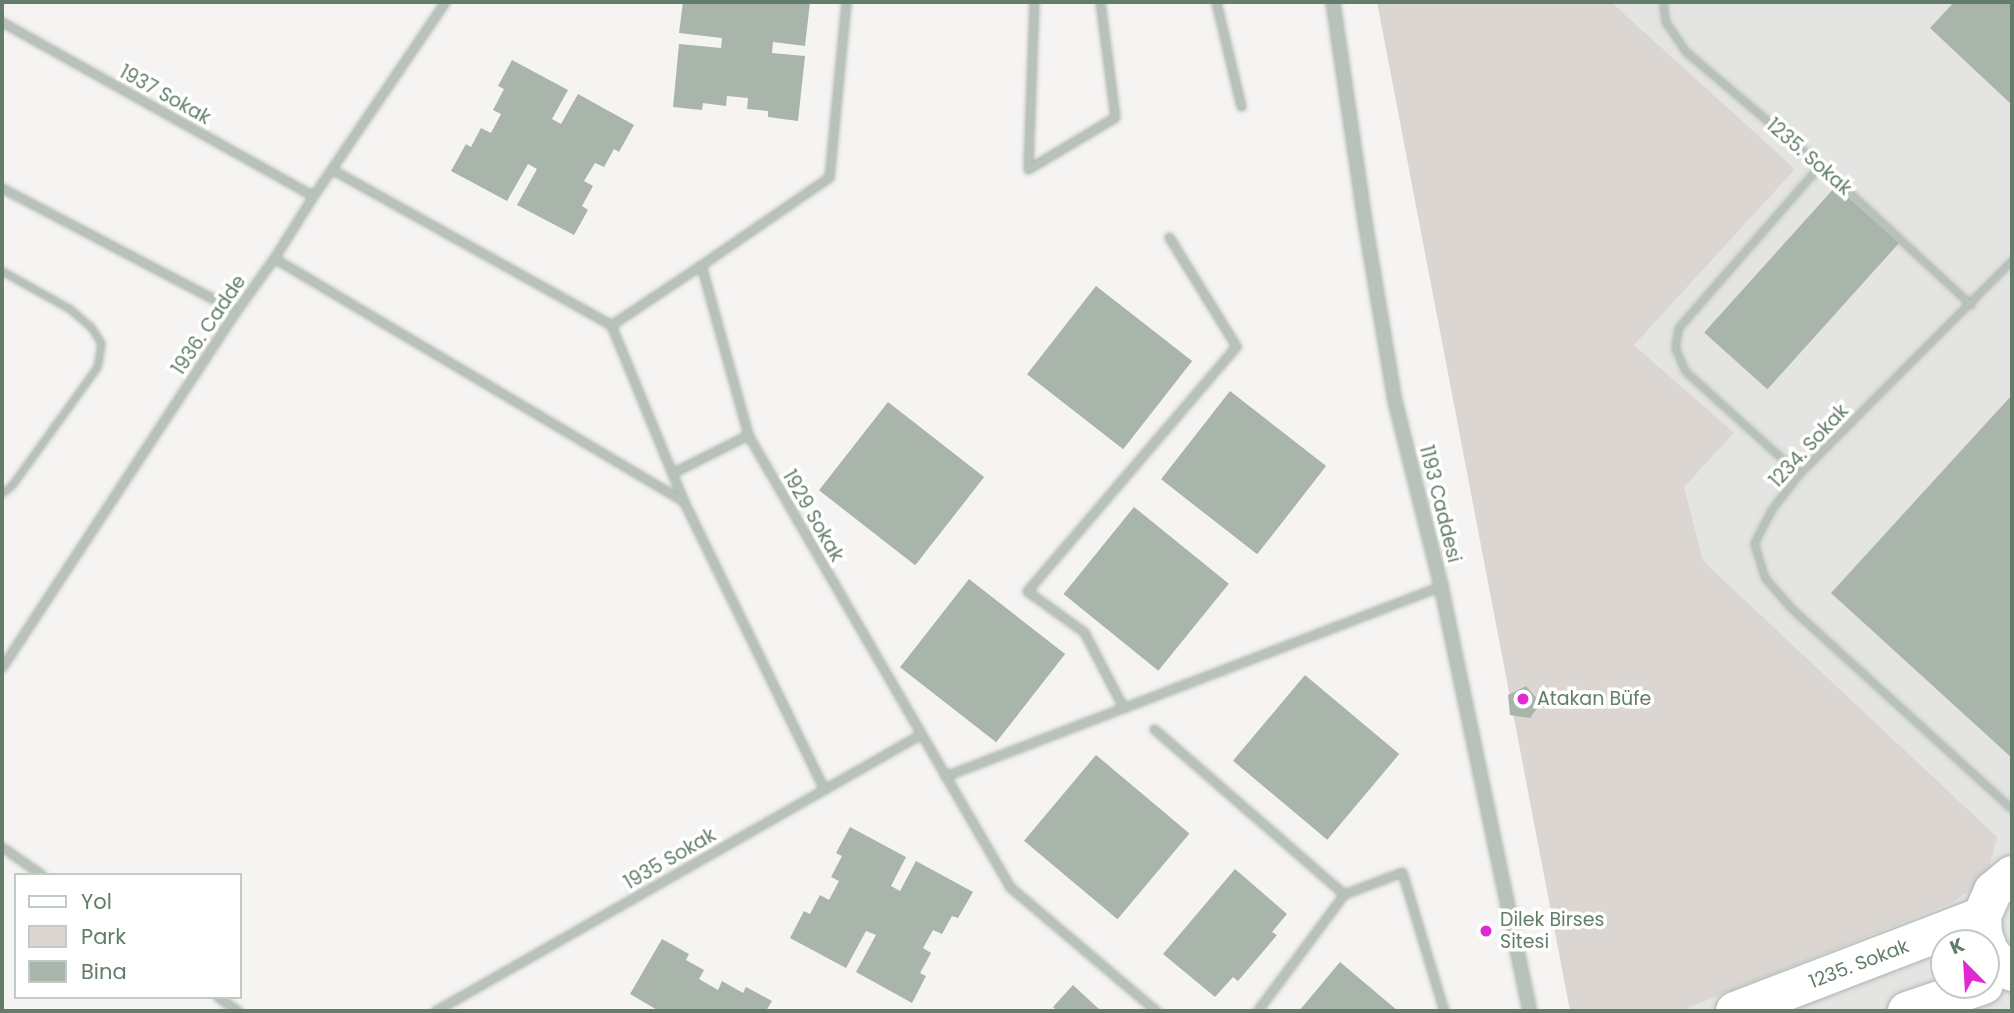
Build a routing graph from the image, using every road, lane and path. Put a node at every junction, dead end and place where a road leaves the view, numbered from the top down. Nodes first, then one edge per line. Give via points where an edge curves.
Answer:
1 (445, 2) edge
2 (846, 2) edge
3 (1034, 2) edge
4 (1100, 2) edge
5 (1216, 2) edge
6 (1333, 2) edge
7 (1664, 2) edge
8 (2, 22) edge
9 (1241, 106) dead end
10 (1820, 164) junction
11 (333, 170) junction
12 (2, 187) edge
13 (313, 196) junction
14 (1170, 237) dead end
15 (274, 258) junction
16 (2012, 260) edge
17 (701, 265) junction
18 (2, 271) edge
19 (1971, 305) junction
20 (236, 310) junction
21 (611, 325) junction
22 (748, 435) junction
23 (672, 472) junction
24 (1799, 474) junction
25 (2, 493) edge
26 (684, 502) junction
27 (1441, 586) junction
28 (2, 667) edge
29 (1123, 707) junction
30 (1154, 729) dead end
31 (921, 734) junction
32 (945, 776) junction
33 (824, 789) junction
34 (2012, 809) edge
35 (2, 846) edge
36 (39, 873) edge
37 (2012, 876) edge
38 (1344, 894) junction
39 (1982, 916) junction
40 (2012, 974) edge
41 (221, 999) edge
42 (1943, 999) edge
43 (238, 1011) edge
44 (435, 1011) edge
45 (1156, 1011) edge
46 (1257, 1011) edge
47 (1444, 1011) edge
48 (1530, 1011) edge
49 (1735, 1011) edge
50 (1907, 1011) edge

1 - 11 street, 1936. Cadde
2 - 17 street via 829,177
3 - 4 street via 1028,169 1115,117
5 - 9 street
6 - 27 street, 1193 Caddesi via 1395,401
7 - 10 lane, 1235. Sokak via 1664,21 1685,51
8 - 13 street, 1937 Sokak
10 - 19 lane, 1235. Sokak
10 - 24 lane via 1678,328 1675,348 1685,371
11 - 13 street, 1936. Cadde
11 - 21 street
12 - 20 street
13 - 15 street, 1936. Cadde
14 - 29 street via 1236,346 1027,590 1084,632
15 - 20 street, 1936. Cadde
15 - 26 street
16 - 19 lane, 1234. Sokak
17 - 21 street
17 - 22 street, 1929 Sokak
18 - 25 lane via 69,309 91,327 101,343 96,367
19 - 24 lane, 1234. Sokak
20 - 28 street, 1936. Cadde
21 - 23 street
22 - 23 street
22 - 31 street, 1929 Sokak
23 - 26 street
24 - 34 lane, 1234. Sokak via 1771,510 1754,543 1765,578 1790,607
26 - 33 street
27 - 29 street
27 - 48 street, 1193 Caddesi
29 - 32 street
30 - 38 street
31 - 32 street, 1929 Sokak
31 - 33 street, 1935 Sokak
32 - 45 street, 1929 Sokak via 1010,887
33 - 44 street, 1935 Sokak
35 - 36 street
37 - 39 main road via 1993,891
38 - 46 street
38 - 47 street via 1402,872
39 - 40 main road via 1989,951
39 - 49 main road, 1235. Sokak
41 - 43 street
42 - 50 main road

